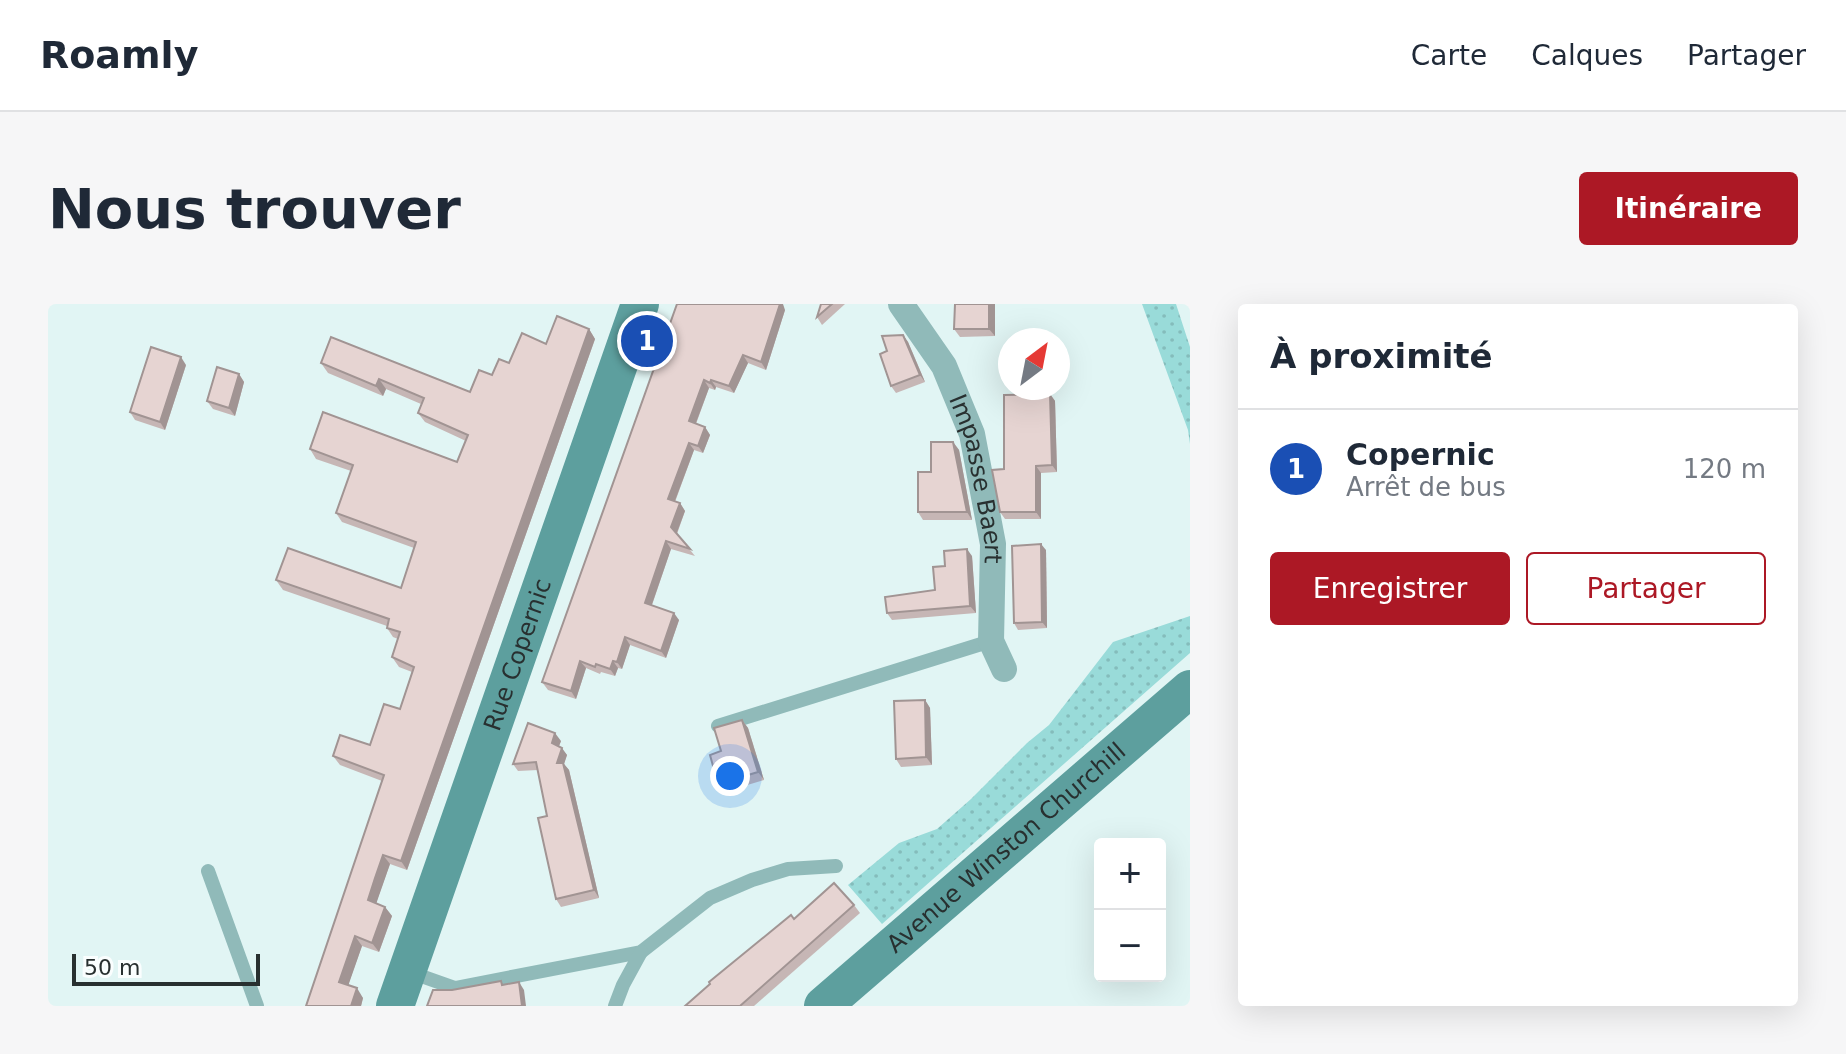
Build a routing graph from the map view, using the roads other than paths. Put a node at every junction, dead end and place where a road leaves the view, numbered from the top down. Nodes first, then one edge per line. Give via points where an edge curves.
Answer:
1 (640, 304) edge
2 (901, 304) edge
3 (991, 641) junction
4 (1004, 669) dead end
5 (1190, 689) edge
6 (718, 726) edge
7 (836, 866) dead end
8 (208, 871) dead end
9 (641, 952) junction
10 (401, 989) edge
11 (257, 1006) edge
12 (615, 1006) edge
13 (823, 1006) edge

1 - 10 street, Rue Copernic
2 - 3 street, Impasse Baert via 944,366 972,434 993,544
3 - 4 street, Impasse Baert
3 - 6 lane
5 - 13 street, Avenue Winston Churchill
7 - 9 lane via 788,869 710,898
8 - 11 lane
9 - 10 lane via 455,988
9 - 12 lane

